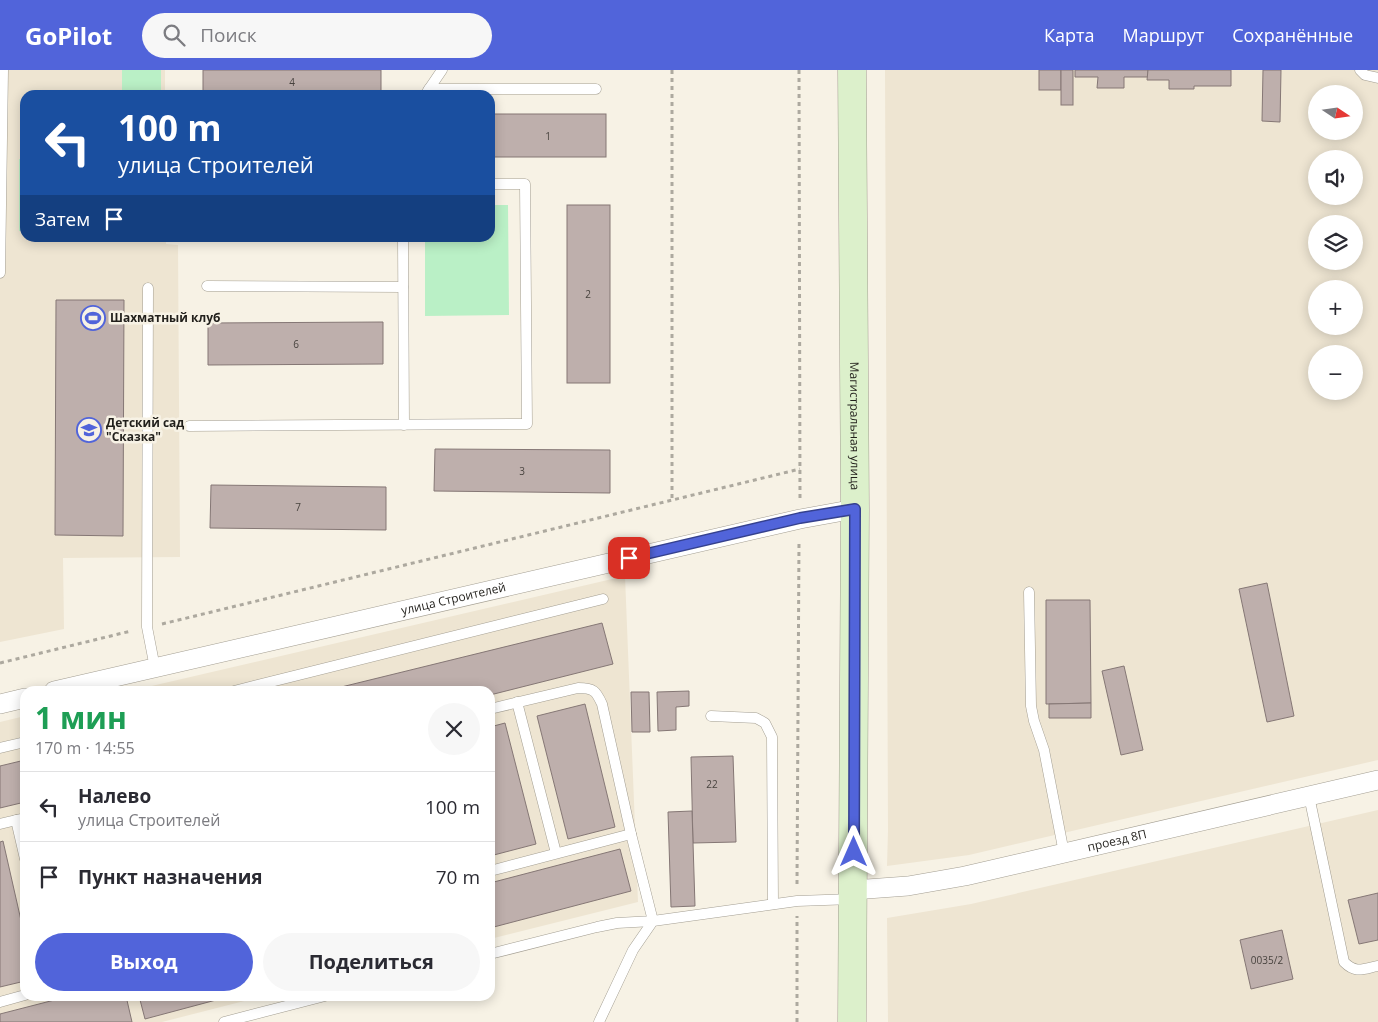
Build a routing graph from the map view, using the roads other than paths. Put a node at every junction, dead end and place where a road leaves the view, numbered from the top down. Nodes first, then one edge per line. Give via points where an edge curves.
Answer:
1 (3, 70) edge
2 (442, 70) edge
3 (852, 70) edge
4 (1360, 70) edge
5 (1378, 78) edge
6 (596, 89) dead end
7 (428, 90) edge
8 (495, 91) edge
9 (495, 184) edge
10 (403, 242) edge
11 (0, 273) edge
12 (207, 286) dead end
13 (403, 287) junction
14 (148, 288) dead end
15 (404, 425) junction
16 (189, 426) dead end
17 (855, 509) junction
18 (1029, 592) dead end
19 (603, 599) dead end
20 (155, 668) junction
21 (76, 686) edge
22 (265, 686) edge
23 (20, 699) edge
24 (518, 702) junction
25 (0, 704) edge
26 (495, 708) edge
27 (710, 716) dead end
28 (20, 743) edge
29 (0, 748) edge
30 (1378, 780) edge
31 (1308, 796) junction
32 (20, 819) edge
33 (0, 824) edge
34 (631, 834) junction
35 (556, 853) junction
36 (1064, 853) junction
37 (495, 869) edge
38 (854, 894) junction
39 (773, 904) junction
40 (653, 921) junction
41 (495, 953) edge
42 (1378, 966) edge
43 (20, 996) edge
44 (306, 1001) edge
45 (0, 1002) edge
46 (224, 1022) edge
47 (598, 1022) edge
48 (852, 1022) edge

1 - 11 lane
2 - 7 lane
3 - 17 main road, Магистральная улица
4 - 5 lane via 1365,75
6 - 8 lane
9 - 15 lane via 525,184 527,424
10 - 13 lane
12 - 13 lane
13 - 15 lane
14 - 20 lane via 147,627
15 - 16 lane
17 - 20 street, улица Строителей via 800,518
17 - 38 main road, Магистральная улица
18 - 36 lane via 1031,706 1044,750
19 - 22 lane
20 - 21 street, улица Строителей
23 - 25 street
24 - 26 lane
24 - 34 lane via 578,688 589,688 597,693
24 - 35 lane
27 - 39 lane via 756,718 765,723 772,737
28 - 29 lane
30 - 31 street, проезд 8П
31 - 36 street, проезд 8П
31 - 42 lane via 1344,962 1358,970
32 - 33 lane
34 - 35 lane
34 - 40 lane
35 - 37 lane
36 - 38 street, проезд 8П via 932,883
38 - 39 lane
38 - 48 main road, Магистральная улица
39 - 40 lane
40 - 41 lane via 597,927
40 - 47 lane via 633,950
43 - 45 lane
44 - 46 lane

